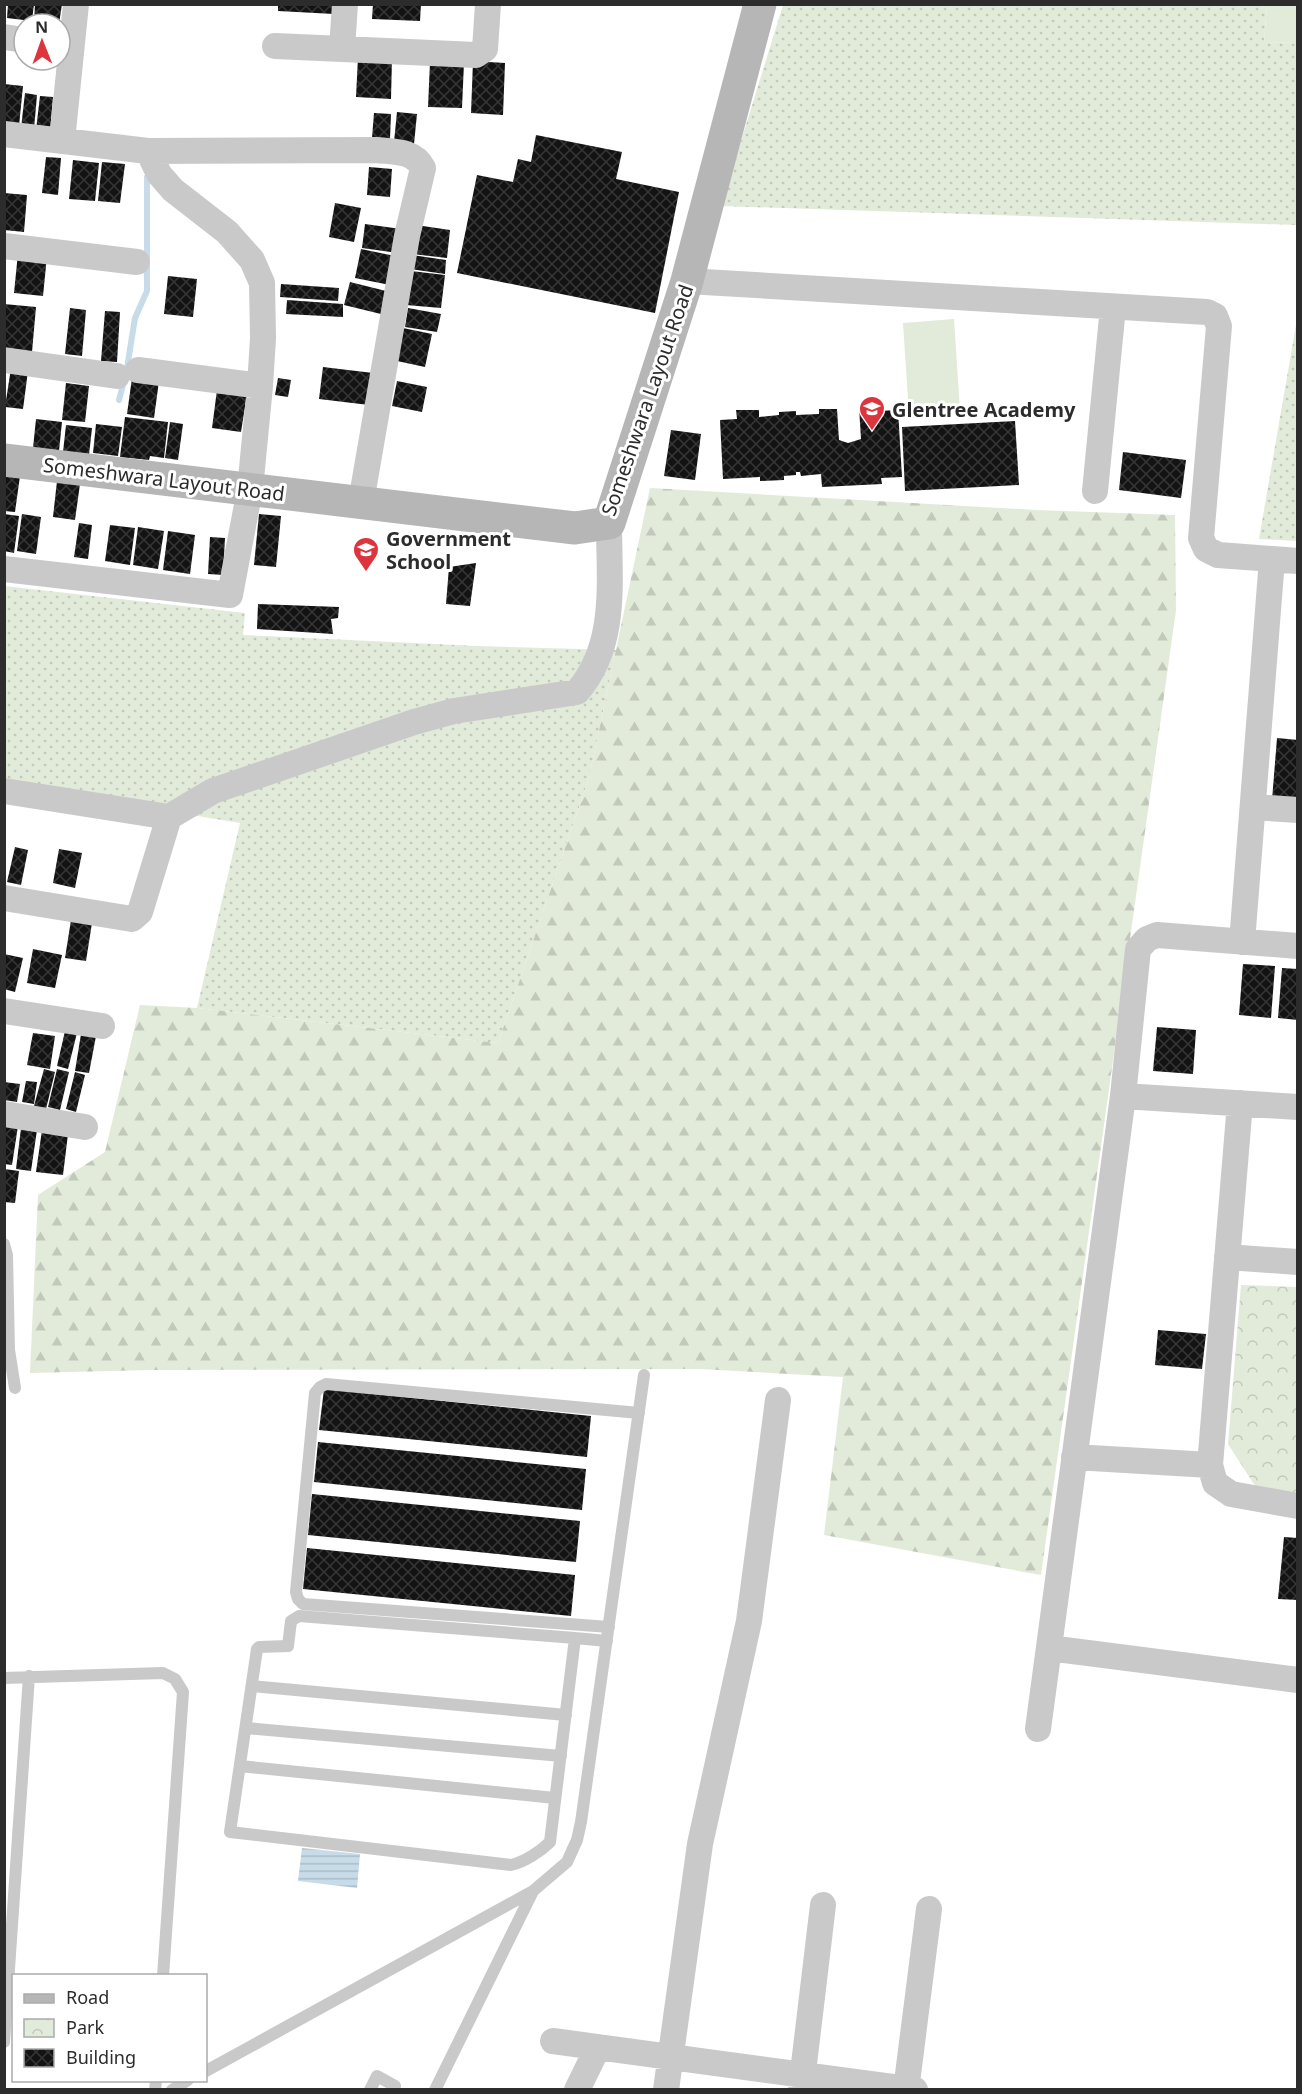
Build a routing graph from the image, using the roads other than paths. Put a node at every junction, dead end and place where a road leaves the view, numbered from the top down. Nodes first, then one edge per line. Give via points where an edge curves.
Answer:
1 (76, 4) edge
2 (345, 4) edge
3 (488, 4) edge
4 (760, 4) edge
5 (72, 20) edge
6 (275, 46) dead end
7 (342, 49) junction
8 (65, 72) edge
9 (4, 134) edge
10 (62, 141) junction
11 (148, 151) junction
12 (4, 246) edge
13 (137, 262) dead end
14 (687, 281) junction
15 (1113, 307) junction
16 (4, 360) edge
17 (260, 386) junction
18 (4, 460) edge
19 (250, 489) junction
20 (1095, 491) dead end
21 (361, 502) junction
22 (609, 523) junction
23 (1272, 559) junction
24 (1298, 561) edge
25 (4, 569) edge
26 (4, 791) edge
27 (1253, 807) junction
28 (1298, 810) edge
29 (169, 817) junction
30 (4, 898) edge
31 (1242, 942) junction
32 (1298, 946) edge
33 (4, 1011) edge
34 (102, 1026) dead end
35 (1123, 1096) junction
36 (1240, 1103) junction
37 (1298, 1107) edge
38 (4, 1114) edge
39 (86, 1127) dead end
40 (4, 1244) edge
41 (1227, 1257) junction
42 (1298, 1262) edge
43 (644, 1375) dead end
44 (15, 1388) dead end
45 (778, 1400) dead end
46 (639, 1413) junction
47 (1074, 1457) junction
48 (1210, 1465) junction
49 (1298, 1506) edge
50 (609, 1627) junction
51 (575, 1638) junction
52 (607, 1641) junction
53 (1049, 1648) junction
54 (28, 1677) junction
55 (4, 1678) edge
56 (1298, 1680) edge
57 (252, 1686) junction
58 (566, 1715) junction
59 (246, 1728) junction
60 (1038, 1729) dead end
61 (561, 1756) junction
62 (240, 1766) junction
63 (555, 1798) junction
64 (533, 1891) junction
65 (823, 1905) dead end
66 (929, 1909) dead end
67 (163, 1974) edge
68 (553, 2041) dead end
69 (4, 2042) edge
70 (598, 2046) junction
71 (671, 2056) junction
72 (207, 2070) edge
73 (185, 2082) edge
74 (802, 2082) edge
75 (395, 2086) dead end
76 (909, 2089) edge
77 (171, 2090) edge
78 (370, 2090) edge
79 (435, 2090) edge
80 (577, 2090) edge
81 (666, 2090) edge

1 - 5 street
2 - 7 street
3 - 7 street via 485,49 476,55
4 - 14 street, Someshwara Layout Road
6 - 7 street
8 - 10 street
9 - 10 street
10 - 11 street
11 - 17 street via 159,174 173,190 226,232 252,260 262,283
11 - 21 street via 376,150 411,154 419,159 423,168 407,236
12 - 13 street
14 - 15 street
14 - 22 street, Someshwara Layout Road
15 - 20 street
15 - 23 street via 1207,312 1215,316 1219,326 1201,538 1206,549 1218,555
16 - 17 street
17 - 19 street
18 - 19 street, Someshwara Layout Road
19 - 21 street, Someshwara Layout Road
19 - 25 street via 230,595
21 - 22 street, Someshwara Layout Road via 575,528
22 - 29 street via 609,612 600,655 590,677 577,692 454,711 414,722 213,791
23 - 24 street
23 - 27 street
26 - 29 street
27 - 28 street
27 - 31 street
29 - 30 street via 140,912 132,919
31 - 32 street
31 - 35 street via 1157,935 1138,949
33 - 34 street
35 - 36 street
35 - 47 street
36 - 37 street
36 - 41 street
38 - 39 street
40 - 44 lane via 9,1350
41 - 42 street
41 - 48 street
43 - 46 lane
45 - 71 street via 749,1621 700,1844
46 - 50 lane
46 - 50 lane via 326,1384 315,1393 296,1592 303,1604
47 - 48 street
47 - 53 street
48 - 49 street via 1215,1483 1231,1494
50 - 52 lane
51 - 52 lane
51 - 57 lane via 299,1616 291,1620 288,1646 257,1648
51 - 58 lane
52 - 64 lane via 577,1840 567,1862
53 - 56 street
53 - 60 street
54 - 55 lane
54 - 67 lane via 163,1673 175,1679 183,1692
54 - 69 lane
57 - 58 lane
57 - 59 lane
58 - 61 lane
59 - 61 lane
59 - 62 lane
61 - 63 lane
62 - 63 lane
62 - 63 lane via 232,1833 511,1865 550,1842
64 - 72 lane
64 - 79 lane
65 - 74 street
66 - 76 street
68 - 70 street
70 - 71 street
70 - 80 street
71 - 74 street
71 - 81 street
73 - 77 lane
74 - 76 street
75 - 78 lane via 377,2076

